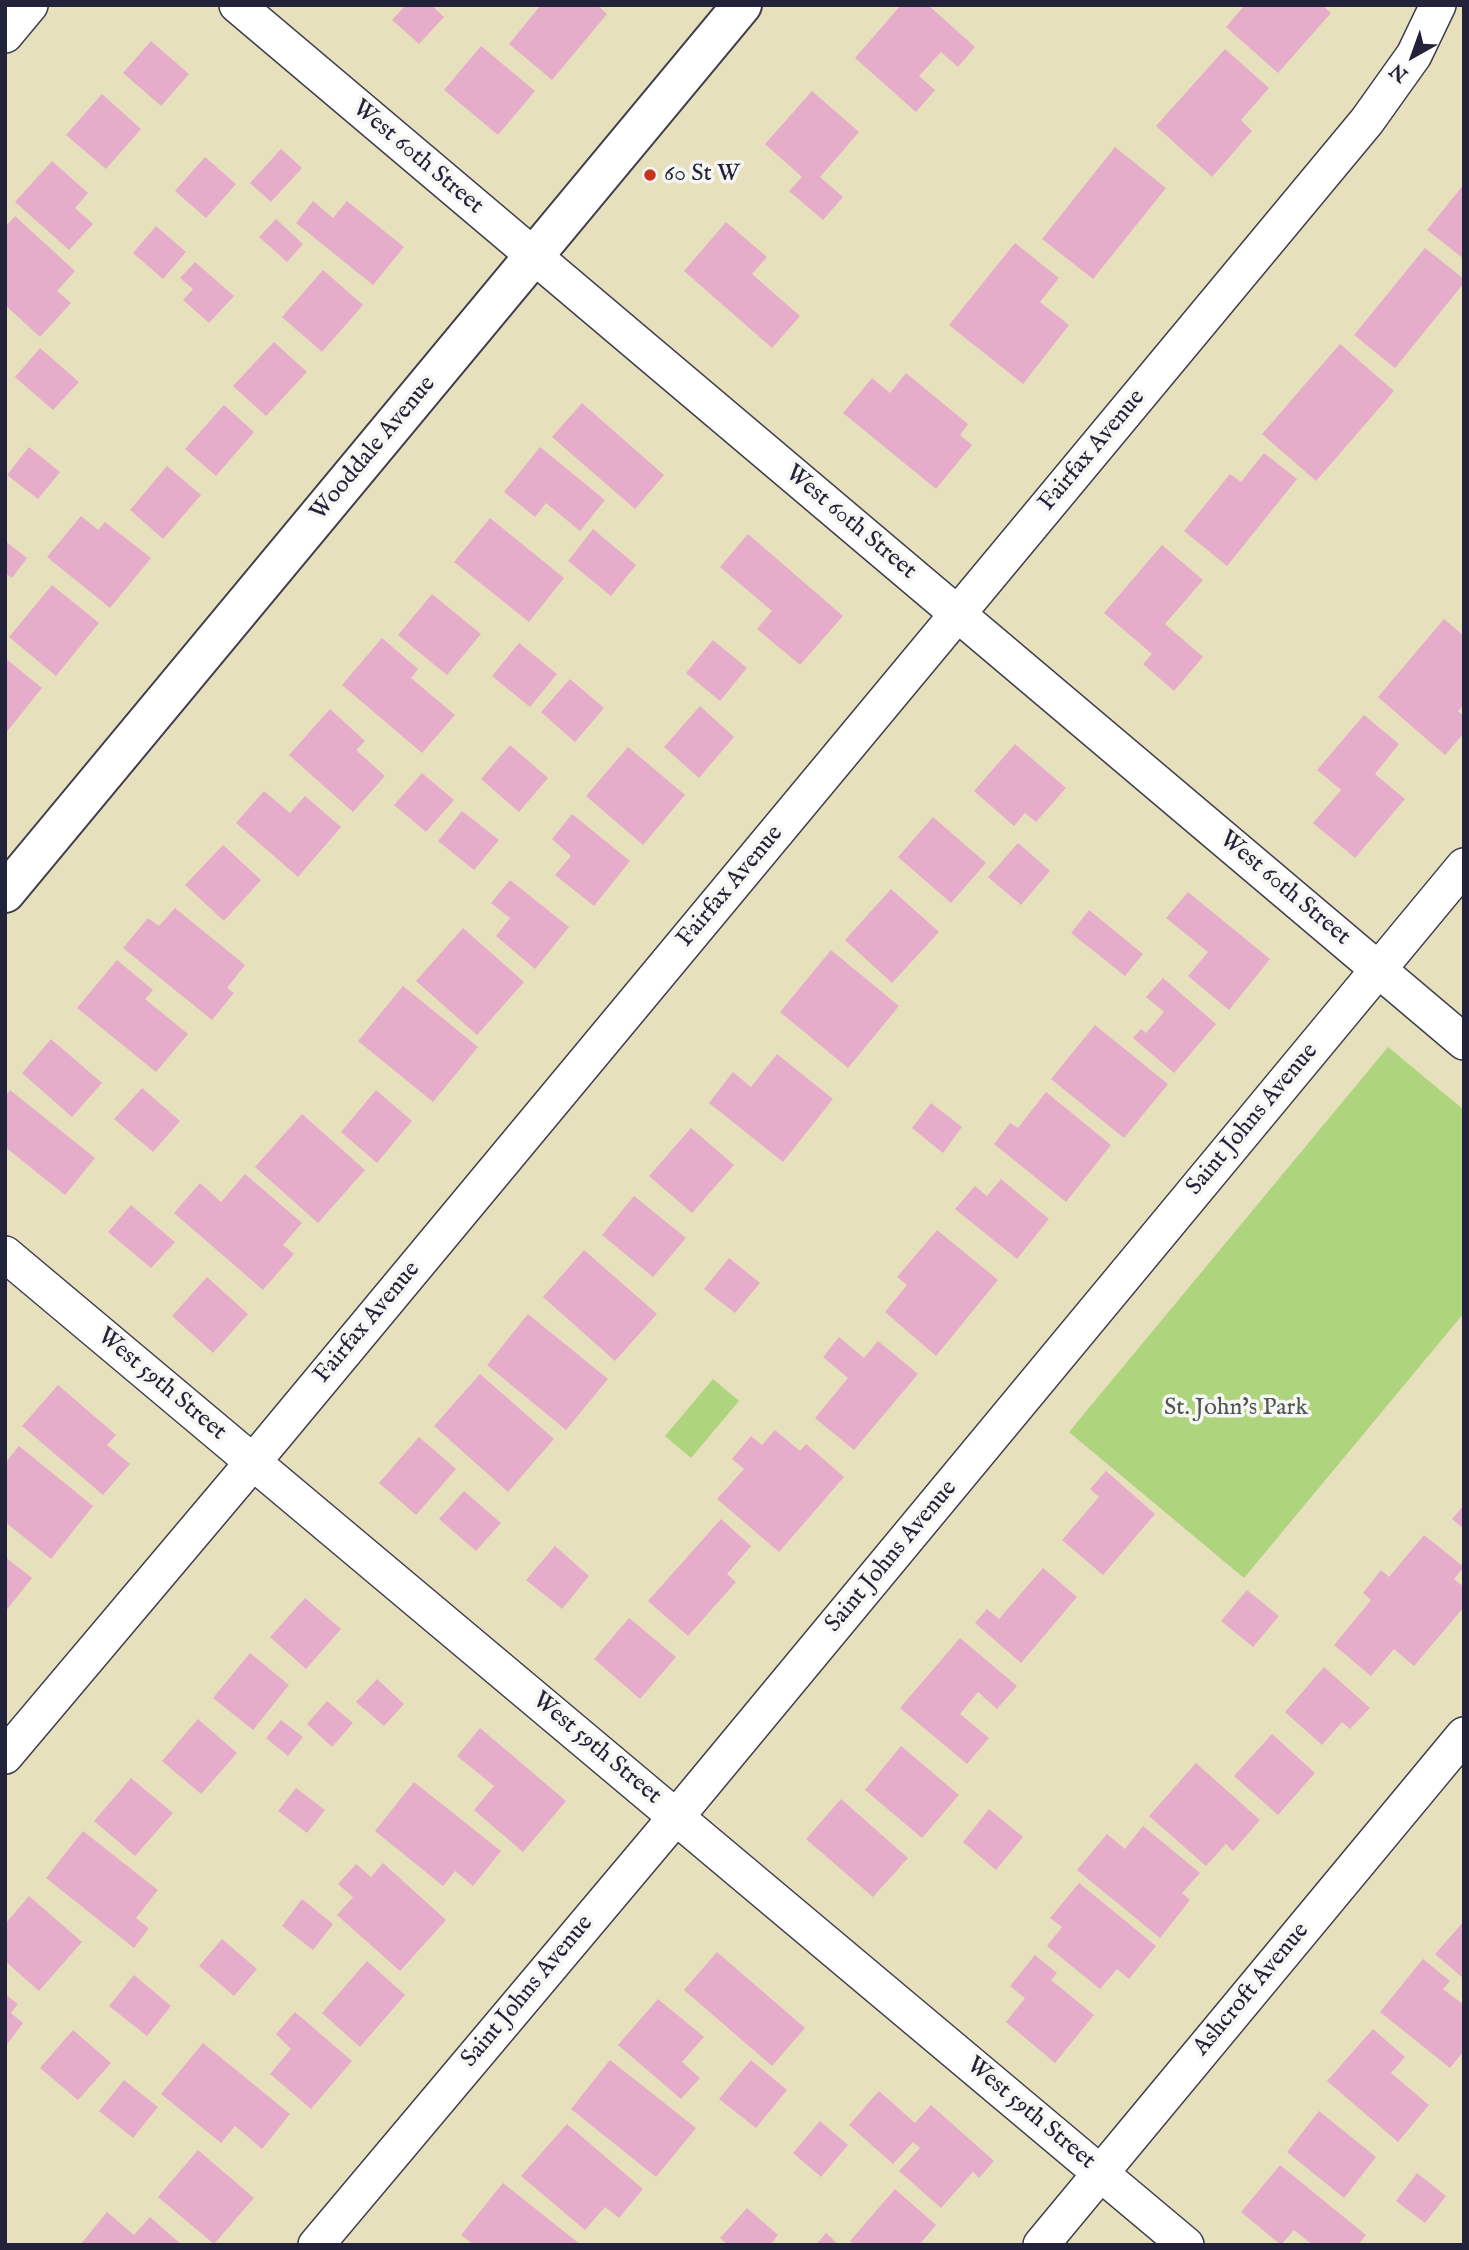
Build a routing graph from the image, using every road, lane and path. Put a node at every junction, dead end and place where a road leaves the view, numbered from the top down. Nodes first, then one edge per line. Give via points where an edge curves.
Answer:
1 (30, 5) edge
2 (237, 5) edge
3 (743, 5) edge
4 (1438, 5) edge
5 (5, 35) edge
6 (534, 256) junction
7 (957, 614) junction
8 (1464, 866) edge
9 (5, 893) edge
10 (1378, 969) junction
11 (1464, 1042) edge
12 (5, 1254) edge
13 (253, 1462) junction
14 (1464, 1735) edge
15 (5, 1756) edge
16 (676, 1817) junction
17 (1100, 2173) junction
18 (316, 2245) edge
19 (1041, 2245) edge
20 (1186, 2245) edge

1 - 5 street
2 - 6 street, West 60th Street
3 - 6 street, Wooddale Avenue
4 - 7 street, Fairfax Avenue via 1414,54 1367,121
6 - 7 street, West 60th Street
6 - 9 street, Wooddale Avenue
7 - 10 street, West 60th Street
7 - 13 street, Fairfax Avenue
8 - 10 street, Saint Johns Avenue
10 - 11 street, West 60th Street
10 - 16 street, Saint Johns Avenue
12 - 13 street, West 59th Street
13 - 15 street, Fairfax Avenue
13 - 16 street, West 59th Street
14 - 17 street, Ashcroft Avenue
16 - 17 street, West 59th Street
16 - 18 street, Saint Johns Avenue
17 - 19 street, Ashcroft Avenue
17 - 20 street, West 59th Street

